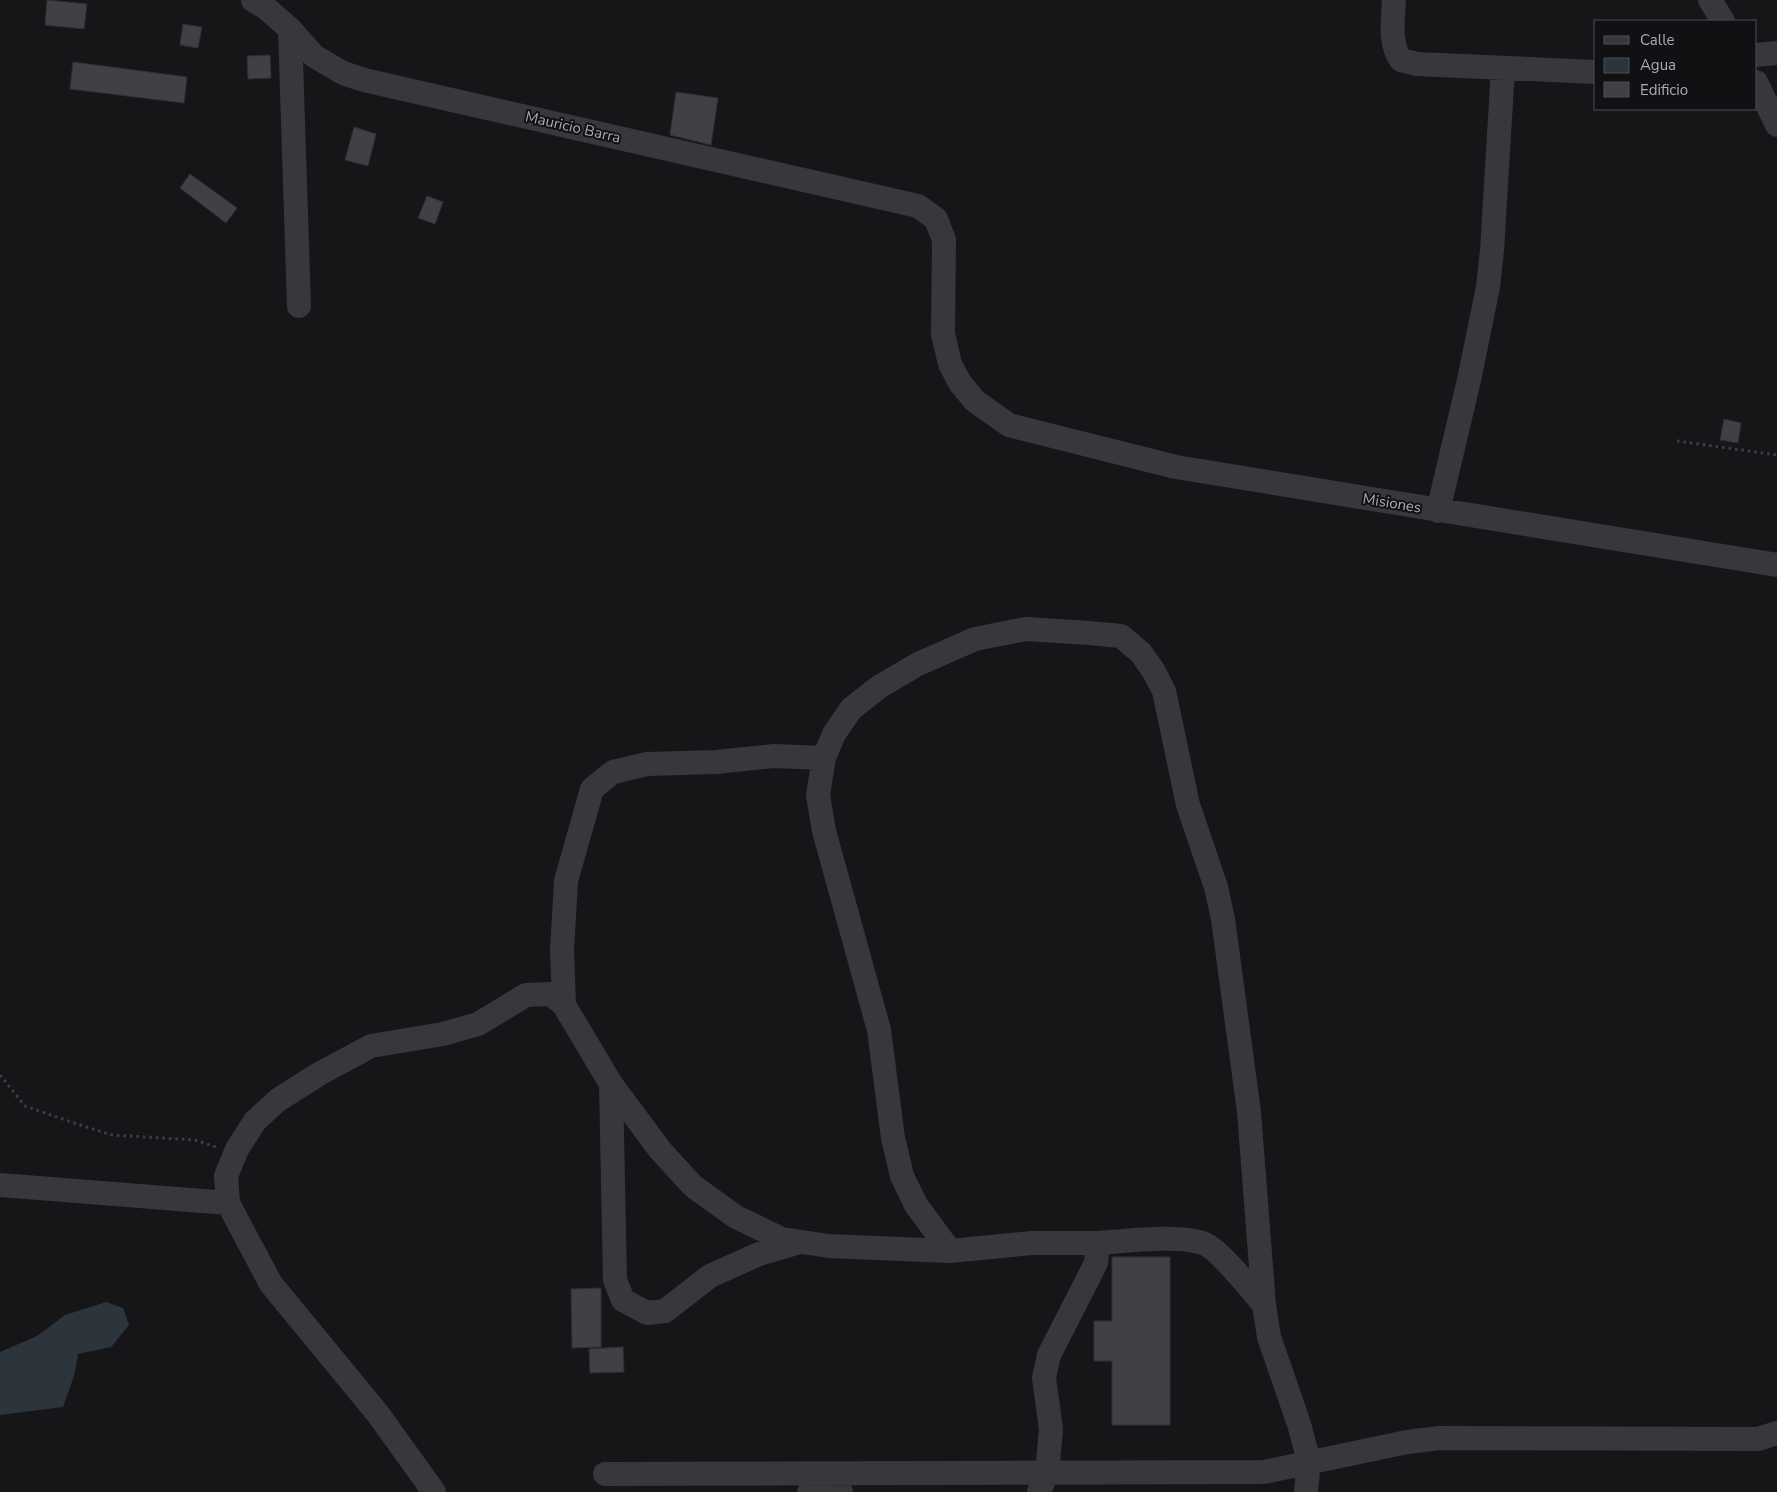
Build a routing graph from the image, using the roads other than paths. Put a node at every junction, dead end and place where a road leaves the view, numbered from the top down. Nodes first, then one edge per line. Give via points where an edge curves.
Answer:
1 (253, 0) edge
2 (1394, 0) edge
3 (1710, 0) edge
4 (1721, 20) edge
5 (290, 28) junction
6 (1777, 53) edge
7 (1757, 54) edge
8 (1503, 69) junction
9 (1594, 72) edge
10 (1757, 84) edge
11 (1777, 125) edge
12 (299, 306) dead end
13 (1009, 425) joint
14 (1438, 511) junction
15 (1777, 565) edge
16 (824, 758) junction
17 (564, 1005) junction
18 (612, 1084) junction
19 (0, 1185) edge
20 (228, 1203) junction
21 (800, 1242) junction
22 (1098, 1243) junction
23 (950, 1251) junction
24 (1264, 1305) junction
25 (1777, 1433) edge
26 (1309, 1462) junction
27 (605, 1474) dead end
28 (1043, 1482) edge
29 (434, 1492) edge
30 (809, 1492) edge
31 (841, 1492) edge
32 (1306, 1492) edge

1 - 5 street, Mauricio Barra
2 - 8 street via 1393,41 1401,60 1417,64
3 - 4 street
5 - 12 street
5 - 13 street, Mauricio Barra via 314,56 343,73 364,80 918,206 936,219 944,240 943,334 950,364 960,384 975,401
6 - 7 street
8 - 9 street
8 - 14 street via 1488,287
10 - 11 street
13 - 14 street, Misiones via 1176,467
14 - 15 street, Misiones
16 - 17 street via 774,756 647,764 613,772 592,790 566,881 562,950
16 - 23 street via 818,795 824,831 879,1030 893,1138 902,1176 916,1205
16 - 24 street via 850,709 918,664 975,639 1026,630 1089,632 1121,636 1141,653 1164,691 1188,804 1224,919 1249,1112
17 - 18 street
17 - 20 street via 551,994 526,995 478,1024 443,1034 371,1046 319,1074 278,1100 256,1121 226,1176
18 - 21 street via 660,1150 693,1186 736,1217 782,1239
18 - 21 street via 615,1280 623,1300 648,1313 665,1311 710,1276 759,1254
19 - 20 street
20 - 29 street via 271,1284 378,1414
21 - 23 street
22 - 23 street via 1032,1243
22 - 24 street via 1179,1239 1206,1244 1227,1262
22 - 28 street via 1096,1263 1049,1355 1044,1378 1052,1429
24 - 26 street via 1269,1337
25 - 26 street via 1758,1439 1439,1438
26 - 28 street via 1264,1472
26 - 32 street
27 - 28 street
30 - 31 street

